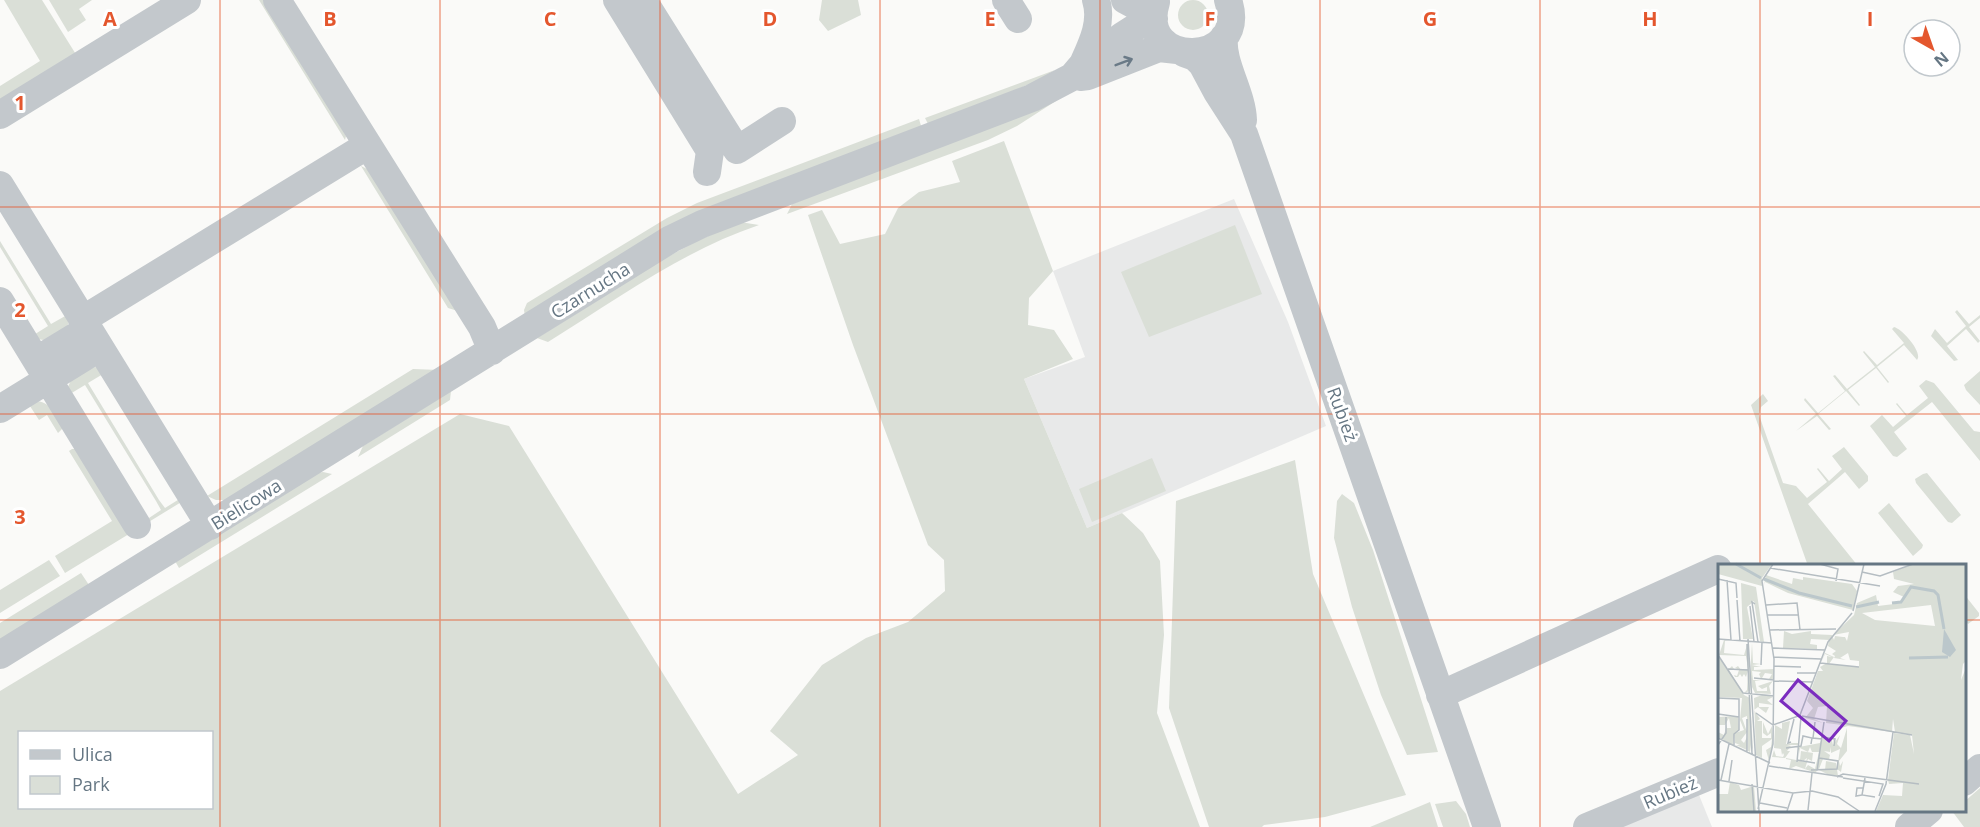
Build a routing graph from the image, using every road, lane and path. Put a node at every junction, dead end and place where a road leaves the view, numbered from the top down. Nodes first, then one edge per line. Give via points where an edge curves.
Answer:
1 (187, 0) edge
2 (277, 0) edge
3 (617, 0) edge
4 (643, 0) edge
5 (1096, 0) edge
6 (1125, 0) edge
7 (1228, 0) edge
8 (1155, 11) edge
9 (1224, 37) junction
10 (1180, 51) junction
11 (1078, 71) junction
12 (0, 115) edge
13 (782, 121) dead end
14 (1244, 134) junction
15 (368, 145) junction
16 (707, 172) dead end
17 (0, 185) edge
18 (0, 301) edge
19 (90, 332) junction
20 (492, 351) junction
21 (42, 370) junction
22 (0, 409) edge
23 (137, 525) dead end
24 (210, 526) junction
25 (1718, 569) edge
26 (0, 655) edge
27 (1440, 695) junction
28 (1980, 768) edge
29 (1718, 772) edge
30 (1965, 781) edge
31 (1927, 812) edge
32 (1487, 827) edge
33 (1587, 827) edge
34 (1909, 827) edge

1 - 12 street
2 - 15 street
3 - 16 street via 710,151
4 - 13 street via 737,150
5 - 11 street via 1096,32
6 - 8 street
7 - 9 street via 1231,17
8 - 10 street, Rubież via 1159,34
8 - 11 street, Czarnucha
9 - 10 street, Czarnucha via 1202,52
9 - 14 street, Rubież via 1224,50 1241,104
11 -> 10 street, Czarnucha via 1088,76 1159,48
10 - 14 street, Rubież via 1202,64
11 - 20 street, Czarnucha via 1012,106 702,224
14 - 27 street, Rubież
15 - 19 street
15 - 20 street via 482,327
17 - 19 street
18 - 21 street
19 - 21 street
19 - 24 street
20 - 24 street, Bielicowa
21 - 22 street
21 - 23 street via 73,439
24 - 26 street, Bielicowa
25 - 27 street
27 - 32 street, Rubież
28 - 30 street
29 - 33 street, Rubież
31 - 34 street

